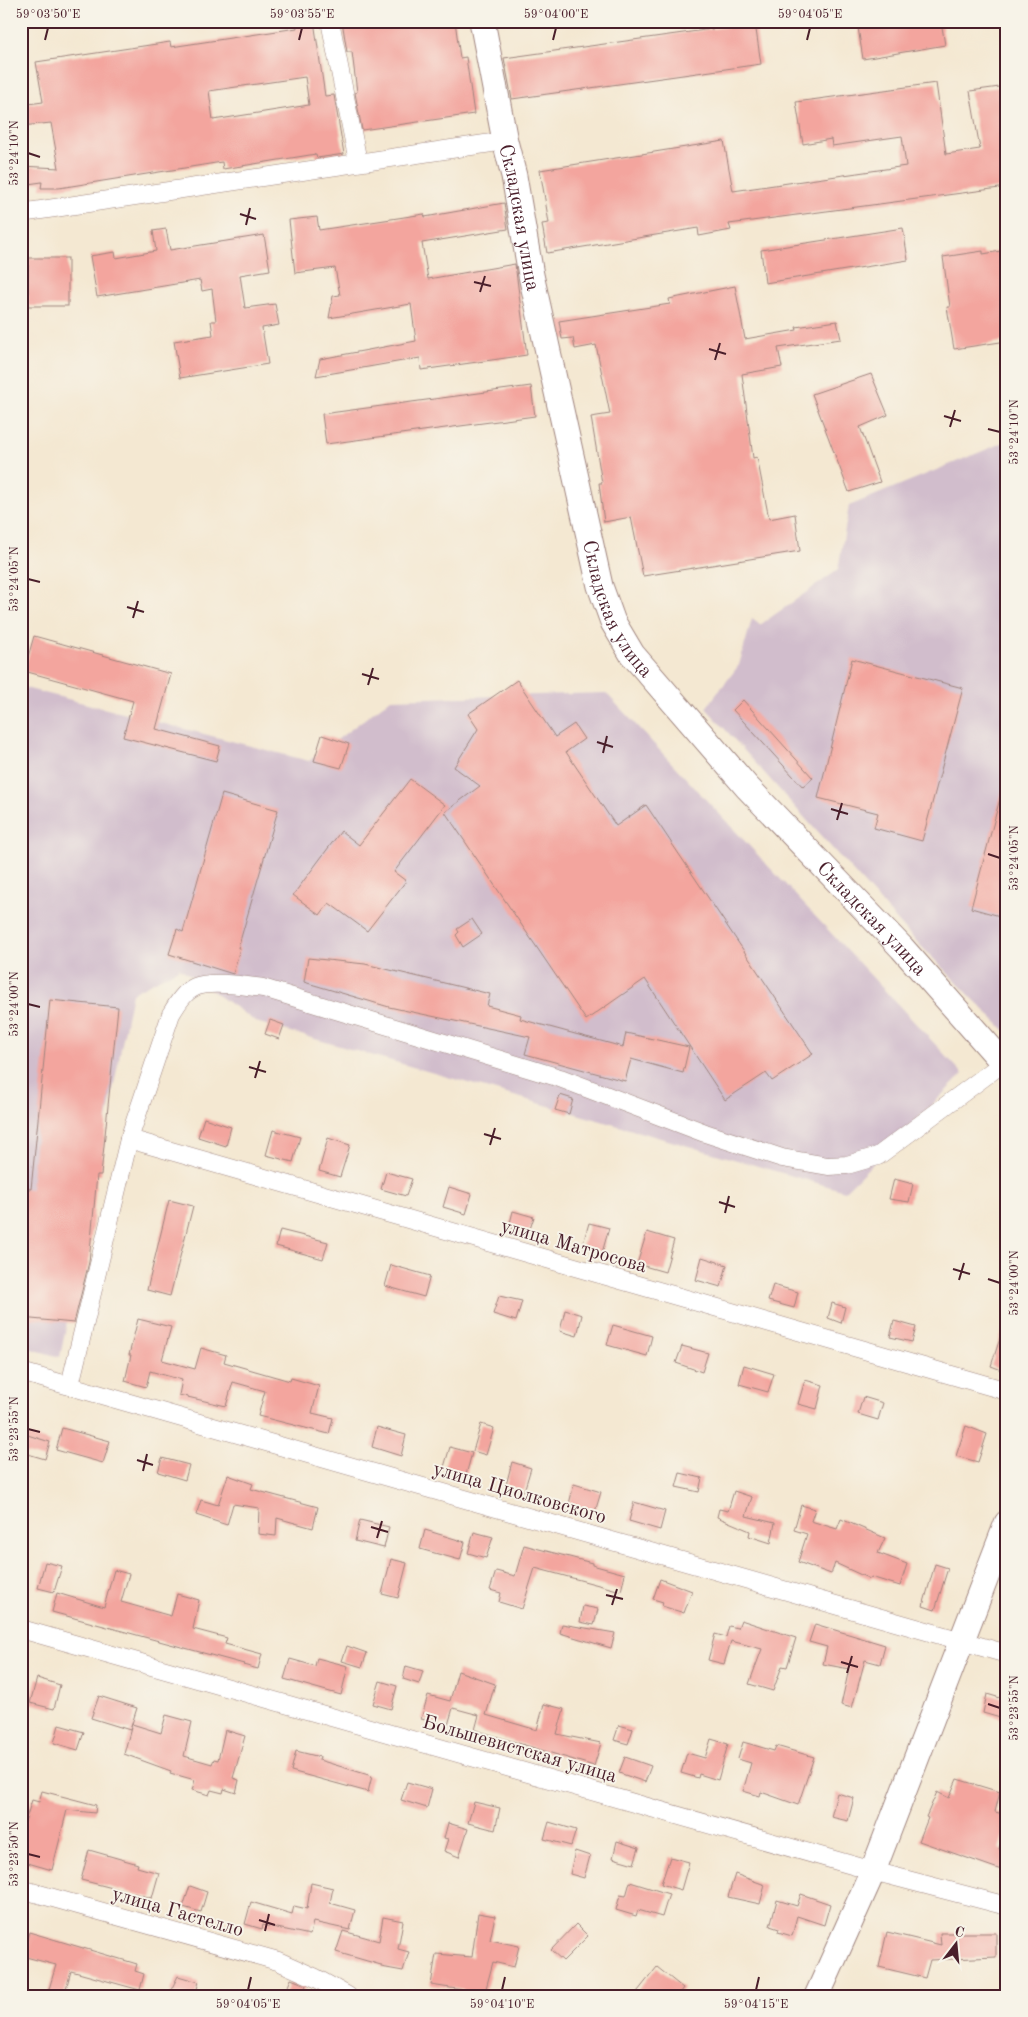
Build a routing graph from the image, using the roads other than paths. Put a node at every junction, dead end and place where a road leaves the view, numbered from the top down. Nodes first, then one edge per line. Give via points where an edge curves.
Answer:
1 (330, 21) edge
2 (482, 21) edge
3 (505, 141) junction
4 (358, 162) junction
5 (21, 213) edge
6 (1005, 1065) edge
7 (129, 1140) junction
8 (21, 1372) edge
9 (70, 1386) junction
10 (1007, 1392) edge
11 (1007, 1523) edge
12 (21, 1629) edge
13 (962, 1641) junction
14 (1007, 1654) edge
15 (873, 1871) junction
16 (21, 1889) edge
17 (1007, 1906) edge
18 (348, 1996) edge
19 (817, 1996) edge

1 - 4 street
2 - 3 street, Складская улица
3 - 4 street
3 - 6 street, Складская улица via 600,586 613,622 632,654 747,787 902,948
4 - 5 street
6 - 7 street via 878,1156 847,1165 828,1166 782,1158 705,1133 560,1078 263,988 221,984 195,987 171,1014
7 - 9 street
7 - 10 street, улица Матросова
8 - 9 street, улица Циолковского
9 - 13 street, улица Циолковского
11 - 13 street
12 - 15 street, Большевистская улица
13 - 14 street, улица Циолковского
13 - 15 street
15 - 17 street, Большевистская улица
15 - 19 street
16 - 18 street, улица Гастелло via 278,1962

